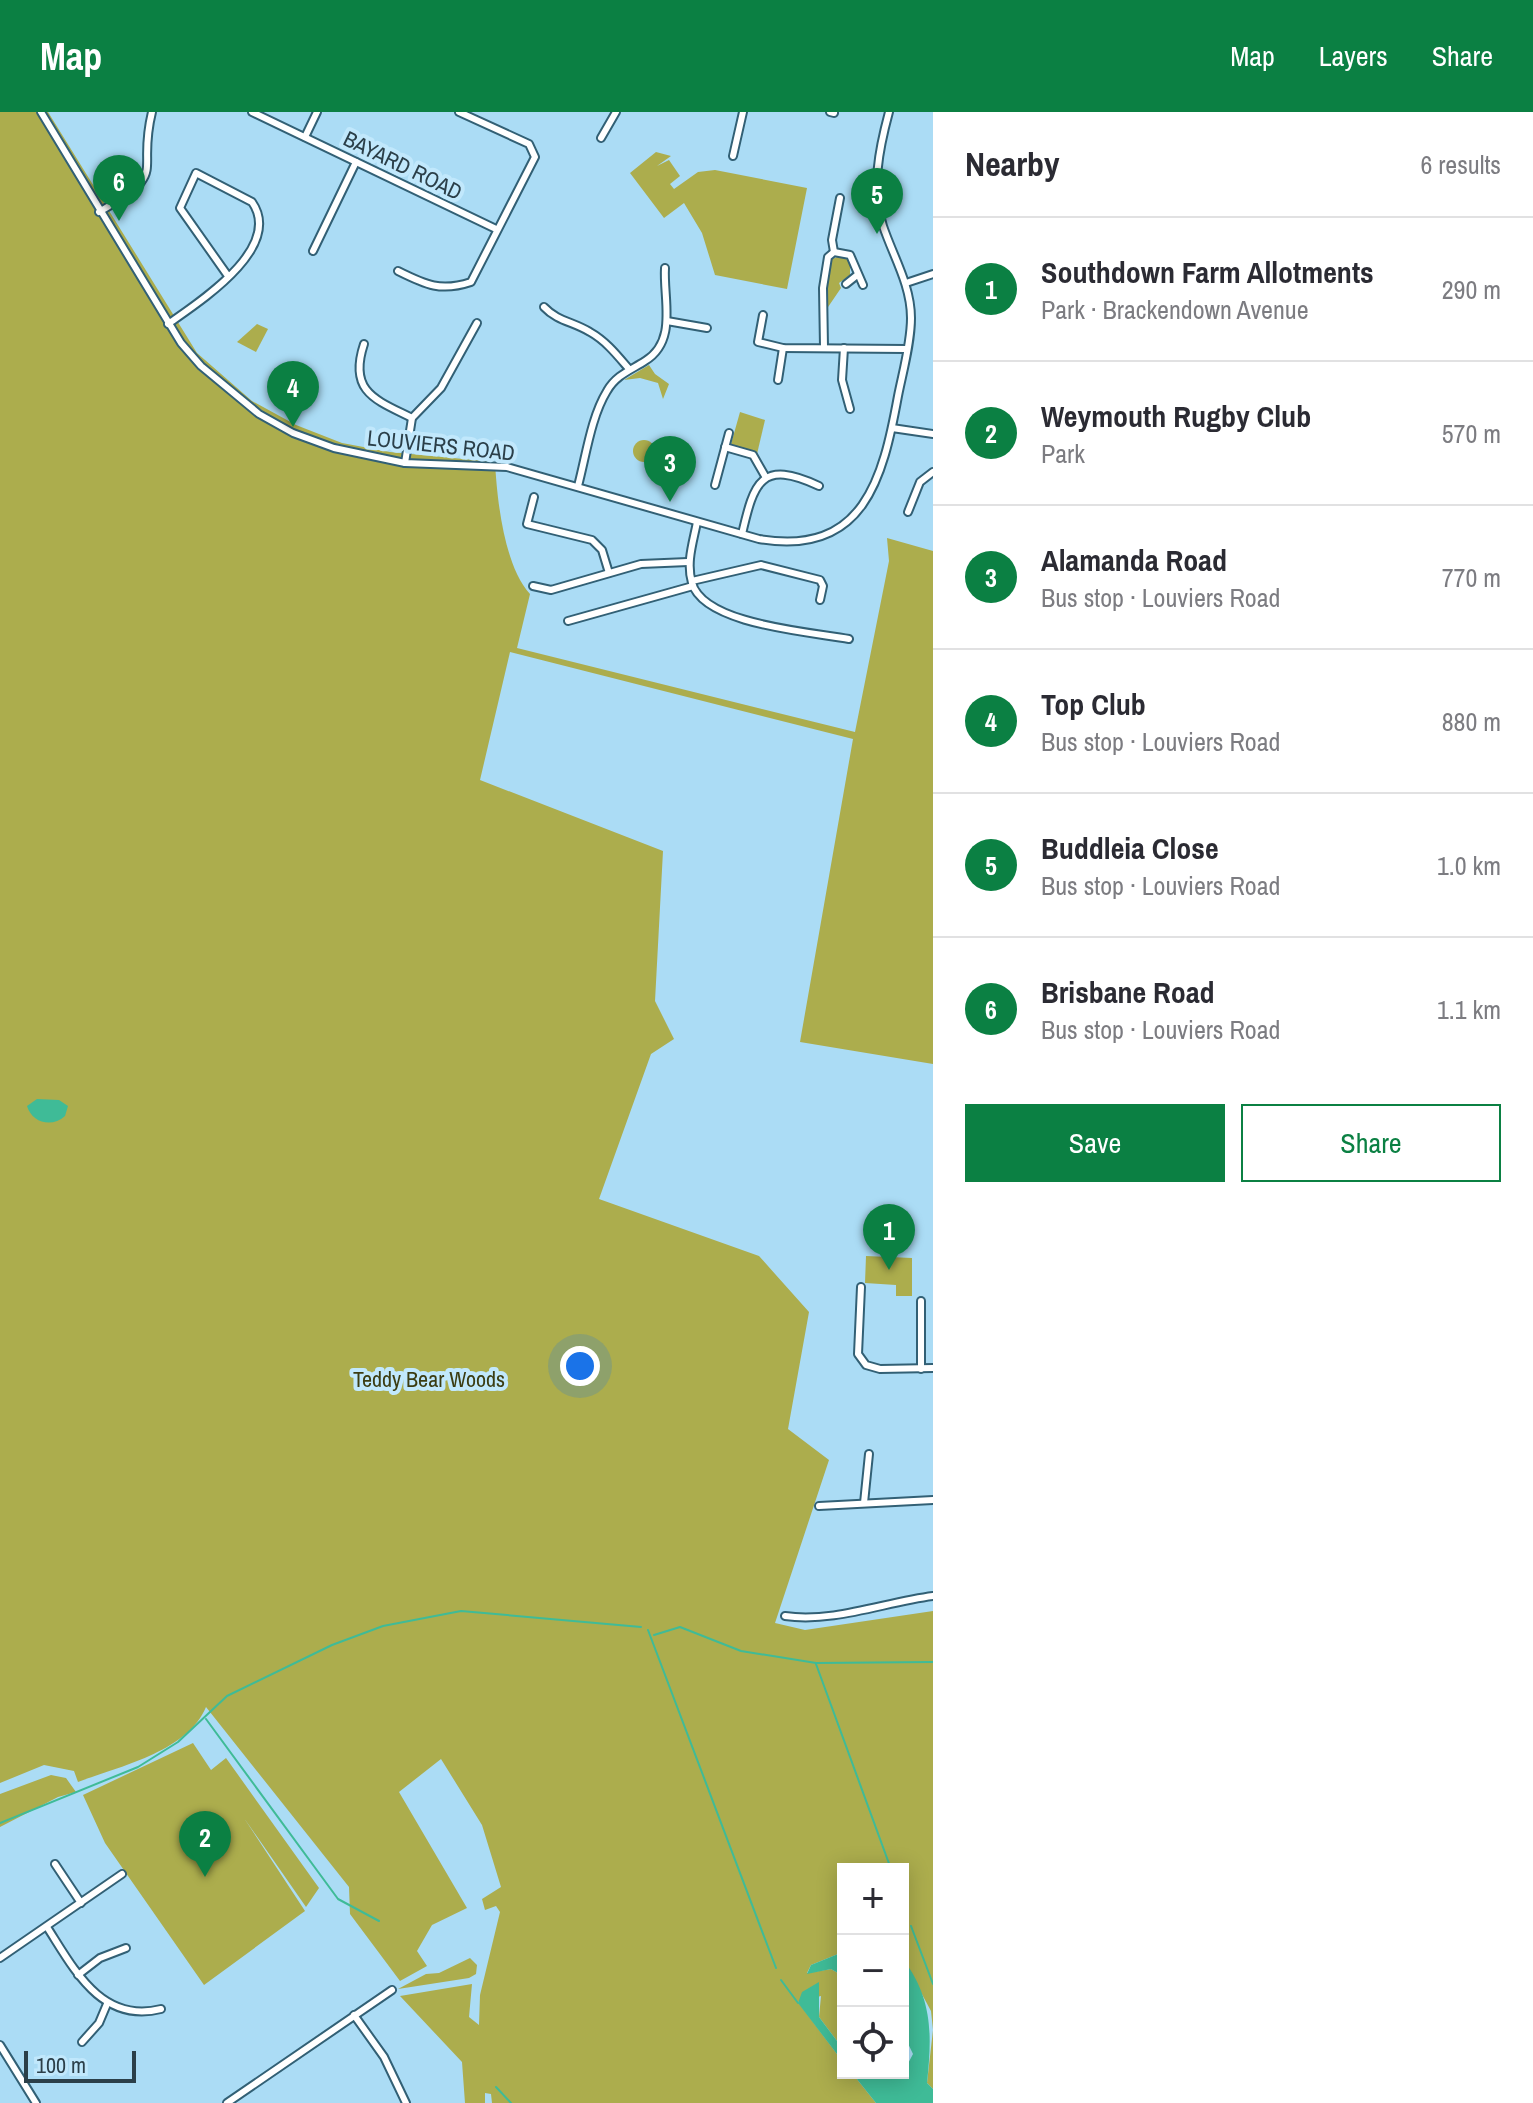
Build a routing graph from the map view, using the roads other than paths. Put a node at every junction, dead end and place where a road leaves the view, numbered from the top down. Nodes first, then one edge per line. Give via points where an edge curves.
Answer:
1 (41, 112) edge
2 (152, 112) edge
3 (252, 112) edge
4 (317, 112) edge
5 (459, 112) edge
6 (616, 112) edge
7 (743, 112) edge
8 (889, 112) edge
9 (305, 137) junction
10 (601, 138) dead end
11 (733, 156) dead end
12 (356, 162) junction
13 (840, 198) dead end
14 (99, 212) junction
15 (496, 229) junction
16 (313, 251) dead end
17 (834, 252) junction
18 (665, 268) dead end
19 (398, 271) dead end
20 (933, 274) edge
21 (228, 276) junction
22 (856, 276) junction
23 (906, 283) junction
24 (846, 284) dead end
25 (863, 285) dead end
26 (544, 307) dead end
27 (763, 315) dead end
28 (667, 321) junction
29 (477, 323) dead end
30 (168, 324) junction
31 (707, 328) dead end
32 (364, 344) dead end
33 (824, 347) junction
34 (783, 348) junction
35 (844, 348) junction
36 (906, 349) junction
37 (629, 369) junction
38 (778, 380) dead end
39 (850, 409) dead end
40 (412, 418) junction
41 (892, 428) junction
42 (729, 433) dead end
43 (933, 434) edge
44 (725, 447) junction
45 (405, 463) junction
46 (933, 472) edge
47 (765, 476) junction
48 (715, 485) dead end
49 (578, 486) junction
50 (819, 486) dead end
51 (534, 497) dead end
52 (908, 512) dead end
53 (697, 522) junction
54 (742, 534) junction
55 (688, 562) junction
56 (609, 573) junction
57 (692, 584) junction
58 (533, 586) dead end
59 (820, 600) dead end
60 (568, 621) dead end
61 (849, 639) dead end
62 (861, 1287) dead end
63 (921, 1301) dead end
64 (933, 1368) edge
65 (921, 1369) junction
66 (869, 1454) dead end
67 (933, 1500) edge
68 (864, 1503) junction
69 (819, 1506) dead end
70 (933, 1596) edge
71 (785, 1616) dead end
72 (55, 1864) dead end
73 (122, 1874) dead end
74 (81, 1903) junction
75 (47, 1927) junction
76 (126, 1948) dead end
77 (0, 1958) edge
78 (78, 1975) junction
79 (392, 1990) dead end
80 (107, 2004) junction
81 (161, 2009) dead end
82 (354, 2015) junction
83 (82, 2042) dead end
84 (0, 2045) edge
85 (36, 2103) edge
86 (227, 2103) edge
87 (406, 2103) edge

1 - 14 street, LOUVIERS ROAD
2 - 14 street via 149,170 143,184
3 - 9 street, BAYARD ROAD
4 - 9 street
5 - 15 street via 529,144 535,157
6 - 10 street
7 - 11 street
8 - 23 street, LOUVIERS ROAD via 876,185 884,229
9 - 12 street, BAYARD ROAD
12 - 15 street, BAYARD ROAD
12 - 16 street
13 - 17 street
14 - 30 street, LOUVIERS ROAD
15 - 19 street via 471,282 432,288
17 - 22 street via 853,258
17 - 33 street via 824,268
18 - 28 street
20 - 23 street
21 - 21 street via 251,253 259,230 257,209 247,198 196,173 180,208
21 - 30 street
22 - 24 street
22 - 25 street
23 - 36 street, LOUVIERS ROAD via 912,315
26 - 37 street via 553,317 589,331
27 - 34 street via 758,342
28 - 31 street
28 - 37 street via 654,354
29 - 40 street via 441,388
30 - 45 street, LOUVIERS ROAD via 201,366 259,414 334,448
32 - 40 street via 360,379 371,398
33 - 34 street
33 - 35 street
34 - 38 street
35 - 36 street
35 - 39 street via 842,380
36 - 41 street, LOUVIERS ROAD
37 - 49 street via 600,403
40 - 45 street
41 - 43 street
41 - 54 street, LOUVIERS ROAD via 872,493 846,522 822,536 791,542
42 - 44 street
44 - 47 street via 753,455
44 - 48 street
45 - 49 street, LOUVIERS ROAD via 507,467
46 - 52 street via 920,482
47 - 50 street via 790,475
47 - 54 street via 753,490
49 - 53 street, LOUVIERS ROAD
51 - 56 street via 527,524 592,540 602,550
53 - 54 street, LOUVIERS ROAD
53 - 55 street
55 - 56 street via 641,564
55 - 57 street
56 - 58 street via 551,590
57 - 59 street via 761,565 820,580
57 - 60 street
57 - 61 street via 706,604 728,616
62 - 65 street via 858,1354 866,1365
63 - 65 street
64 - 65 street
66 - 68 street
67 - 68 street
68 - 69 street
70 - 71 street via 805,1619
72 - 74 street
73 - 74 street
74 - 75 street
75 - 77 street
75 - 78 street
76 - 78 street via 100,1958
78 - 80 street
79 - 82 street
80 - 81 street via 128,2011
80 - 83 street
82 - 86 street
82 - 87 street via 384,2057
84 - 85 street

